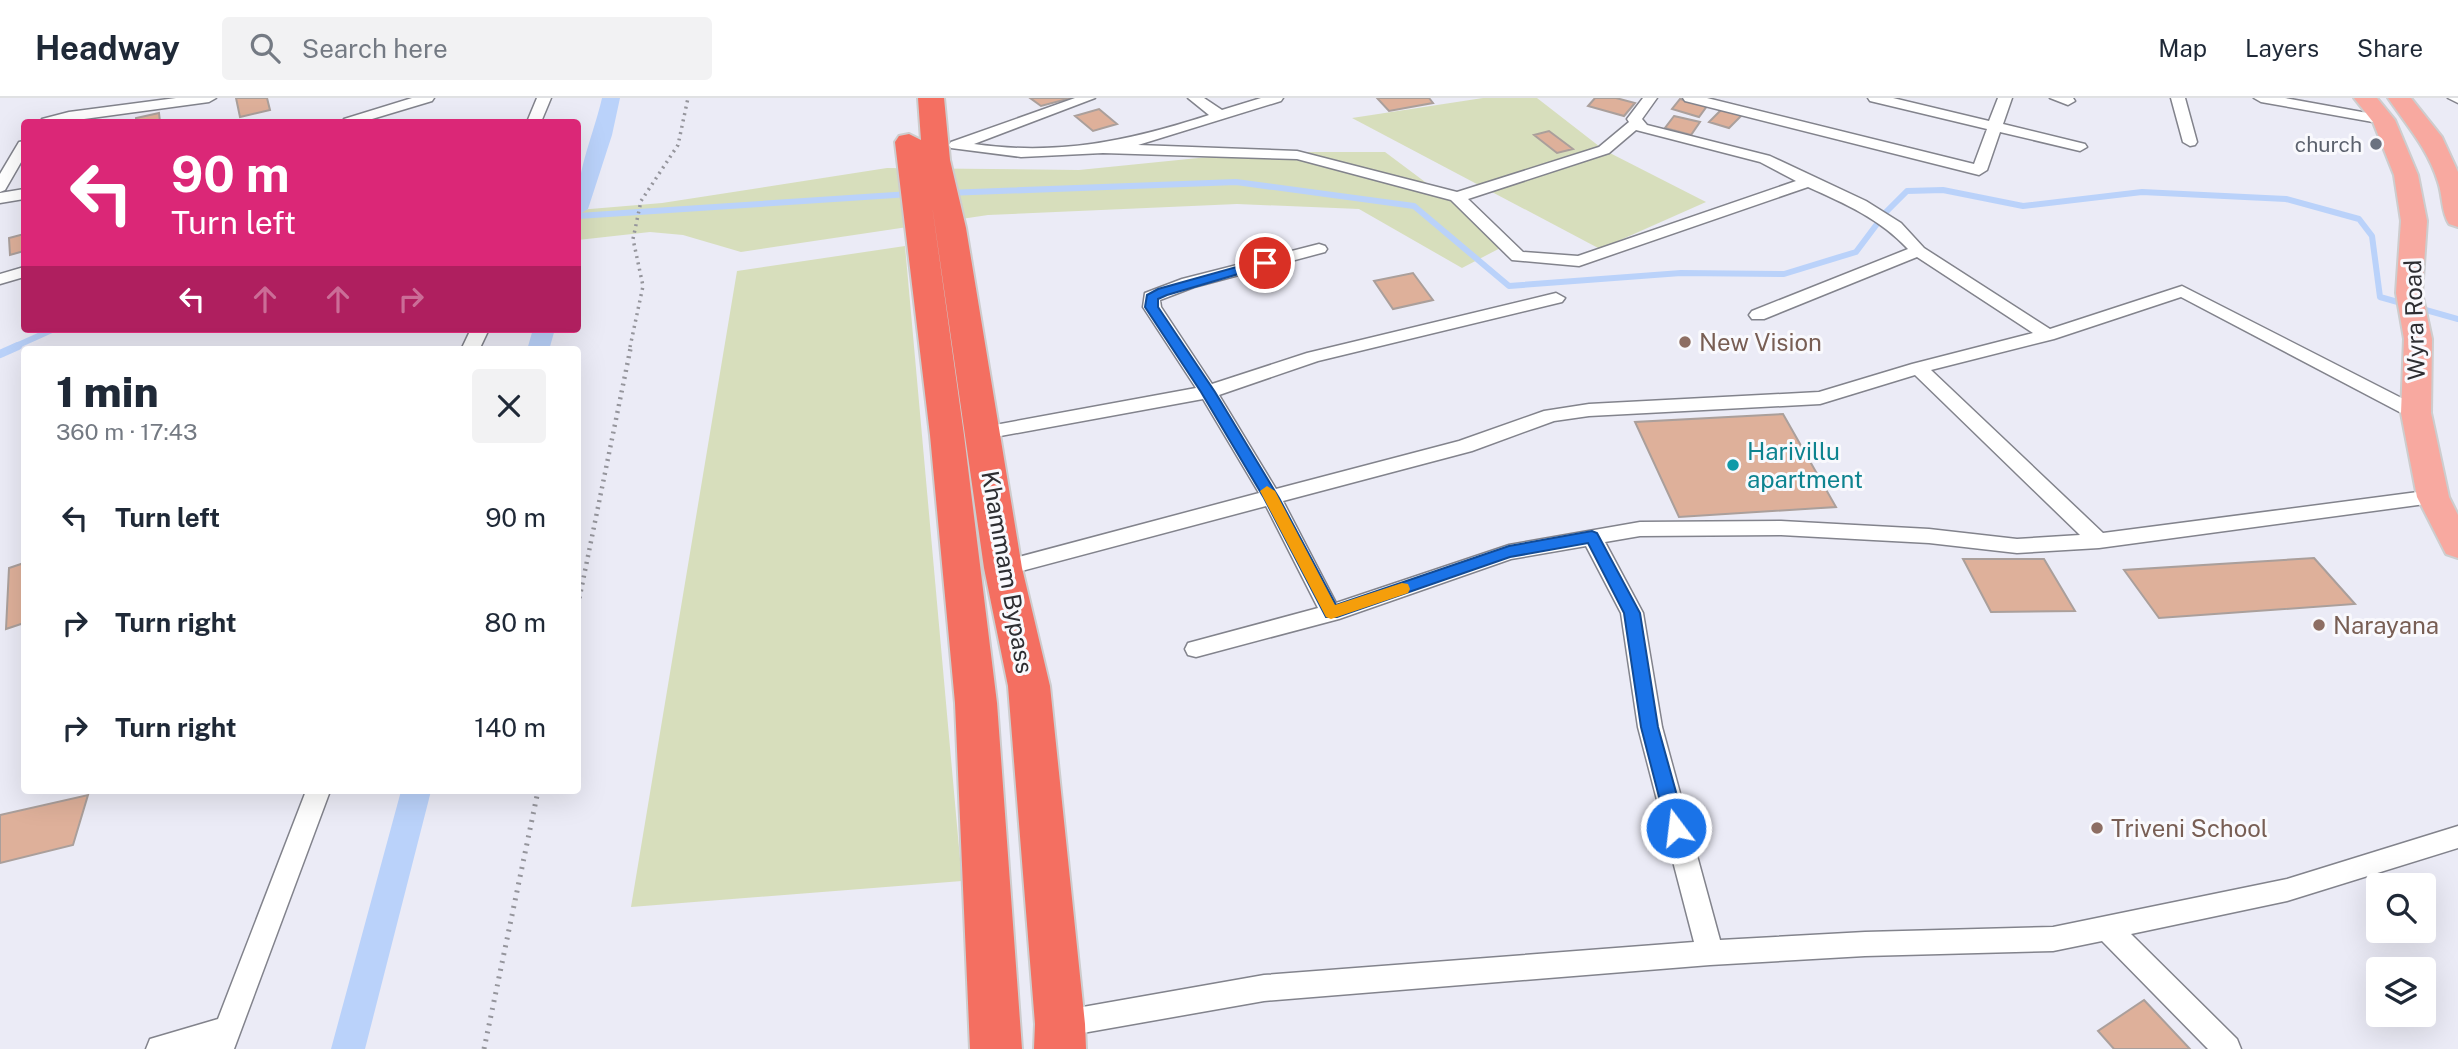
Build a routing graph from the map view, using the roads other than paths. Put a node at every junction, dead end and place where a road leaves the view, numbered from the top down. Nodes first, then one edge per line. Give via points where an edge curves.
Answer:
1 (209, 98) edge
2 (427, 98) edge
3 (544, 98) edge
4 (926, 98) edge
5 (1088, 98) edge
6 (1195, 98) edge
7 (1276, 98) edge
8 (1650, 98) edge
9 (1690, 98) edge
10 (1875, 98) edge
11 (2005, 98) edge
12 (2178, 98) edge
13 (2261, 98) edge
14 (2365, 98) edge
15 (2399, 98) edge
16 (1219, 115) junction
17 (58, 119) edge
18 (359, 119) edge
19 (535, 119) edge
20 (2385, 120) junction
21 (1635, 124) junction
22 (1994, 126) junction
23 (2190, 142) dead end
24 (2080, 146) dead end
25 (1101, 148) junction
26 (21, 150) edge
27 (934, 156) junction
28 (1809, 182) junction
29 (0, 187) edge
30 (21, 194) edge
31 (1457, 197) junction
32 (0, 198) edge
33 (2458, 219) edge
34 (937, 229) junction
35 (1319, 249) dead end
36 (1918, 251) junction
37 (21, 273) edge
38 (0, 279) edge
39 (1556, 298) dead end
40 (1759, 315) dead end
41 (2048, 335) junction
42 (1918, 368) junction
43 (1208, 392) junction
44 (2416, 412) junction
45 (984, 433) junction
46 (2433, 497) junction
47 (1272, 498) junction
48 (1592, 537) junction
49 (2099, 541) junction
50 (2458, 547) edge
51 (1003, 568) junction
52 (1331, 613) junction
53 (1196, 649) dead end
54 (317, 794) edge
55 (2458, 837) edge
56 (2106, 927) junction
57 (1710, 953) junction
58 (1060, 1036) edge
59 (224, 1039) edge
60 (160, 1049) edge
61 (996, 1049) edge
62 (2227, 1049) edge

1 - 17 street
2 - 18 street
3 - 19 street
4 - 27 highway, Khammam Bypass
5 - 27 street
6 - 16 street
7 - 16 street
8 - 21 street
9 - 22 street via 1979,170
10 - 22 street
11 - 22 street
12 - 23 street
13 - 20 street
14 - 20 main road, Wyra Road
15 - 33 main road via 2430,137 2451,183
16 - 25 street
20 - 44 main road, Wyra Road via 2406,175 2414,221 2409,293 2418,339
21 - 28 street via 1765,159
21 - 31 street via 1604,150
22 - 24 street
25 - 27 street
25 - 31 street via 1297,155
26 - 29 street
27 - 34 highway, Khammam Bypass
28 - 31 street via 1579,261 1518,257
28 - 36 street via 1860,204 1895,226
30 - 32 street
34 - 45 highway, Khammam Bypass
34 - 61 highway, Khammam Bypass via 976,703
35 - 43 street via 1151,297 1152,307
36 - 40 street
36 - 41 street
37 - 38 street
39 - 43 street via 1313,356
41 - 42 street
41 - 44 street via 2182,291
42 - 47 street via 1820,398 1551,415 1465,446
42 - 49 street
43 - 45 street
43 - 47 street
44 - 46 main road, Wyra Road
45 - 51 highway, Khammam Bypass
46 - 49 street
46 - 50 main road, Wyra Road
47 - 51 street
47 - 52 street
48 - 49 street via 1640,529 1781,528 2017,546
48 - 52 street via 1509,552
48 - 57 street via 1632,613 1650,727
51 - 58 highway, Khammam Bypass via 1029,686
52 - 53 street
54 - 59 street
55 - 56 street via 2287,890
56 - 57 street via 2053,939
56 - 62 street
57 - 58 street via 1264,988
59 - 60 street

